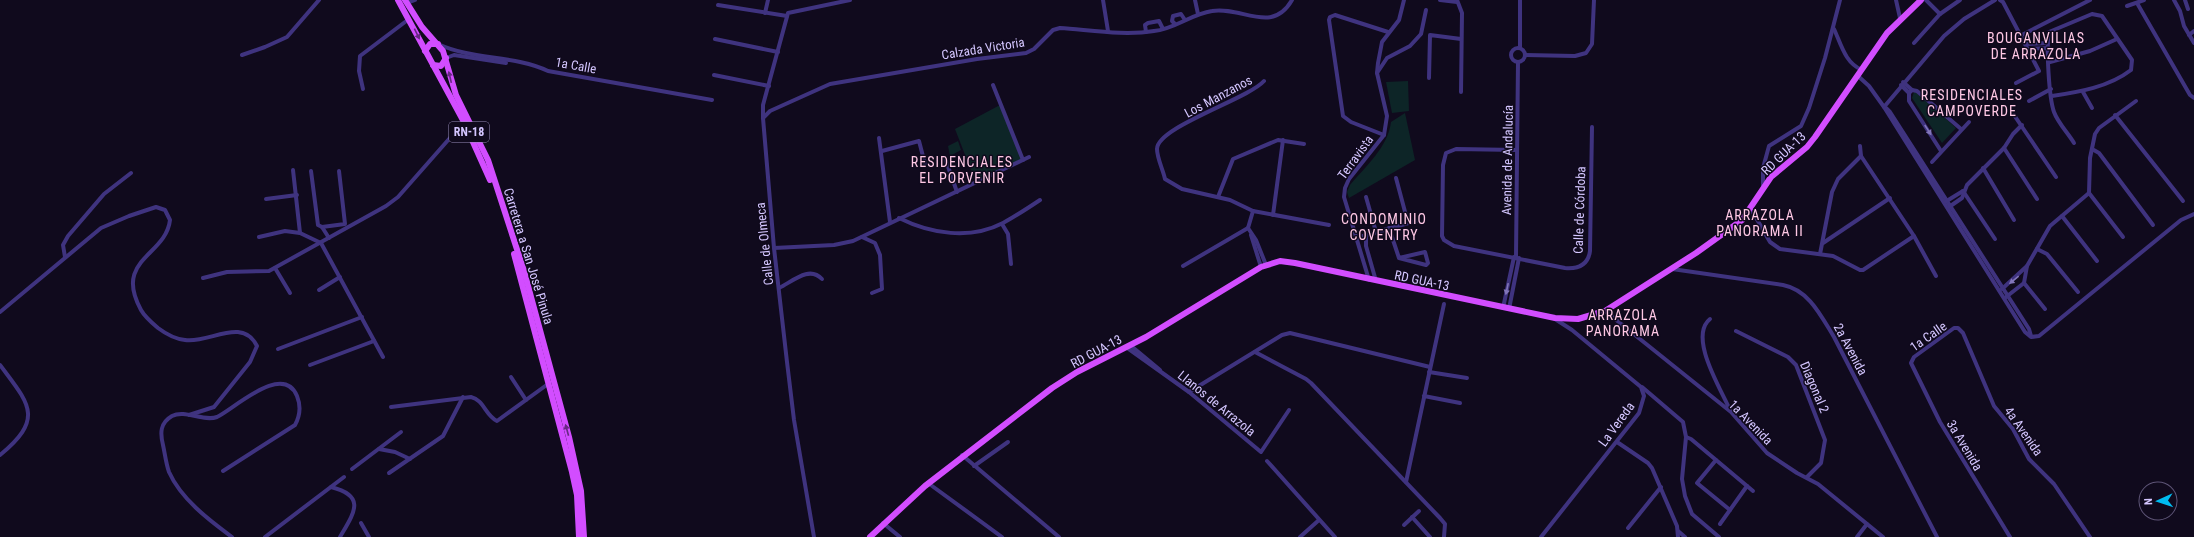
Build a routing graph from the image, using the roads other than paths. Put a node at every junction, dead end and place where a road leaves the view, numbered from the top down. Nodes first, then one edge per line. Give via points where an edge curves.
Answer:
1 (319, 0) edge
2 (398, 0) edge
3 (415, 0) edge
4 (768, 0) edge
5 (850, 0) edge
6 (1103, 0) edge
7 (1195, 0) edge
8 (1292, 0) edge
9 (1404, 0) edge
10 (1440, 0) edge
11 (1520, 0) edge
12 (1594, 0) edge
13 (1840, 0) edge
14 (1896, 0) edge
15 (1921, 0) edge
16 (1926, 0) edge
17 (1960, 0) edge
18 (1995, 0) edge
19 (2000, 0) edge
20 (2090, 0) edge
21 (2144, 0) edge
22 (2174, 0) edge
23 (2185, 0) edge
24 (1457, 1) edge
25 (406, 2) edge
26 (2137, 2) junction
27 (718, 4) dead end
28 (2127, 6) dead end
29 (2188, 8) dead end
30 (1426, 10) dead end
31 (765, 12) junction
32 (1198, 14) junction
33 (1940, 14) junction
34 (786, 16) junction
35 (1900, 18) junction
36 (410, 19) junction
37 (1186, 20) junction
38 (1175, 24) junction
39 (1834, 28) junction
40 (1163, 29) junction
41 (1108, 30) junction
42 (2194, 31) edge
43 (1146, 32) junction
44 (1388, 32) junction
45 (2189, 34) junction
46 (2022, 36) junction
47 (715, 39) dead end
48 (1461, 39) junction
49 (2117, 39) junction
50 (1914, 43) dead end
51 (2194, 43) edge
52 (438, 44) junction
53 (2026, 44) junction
54 (2048, 46) junction
55 (1520, 48) junction
56 (2029, 49) junction
57 (425, 51) junction
58 (778, 52) junction
59 (242, 55) dead end
60 (1525, 56) junction
61 (446, 58) junction
62 (1518, 62) junction
63 (2050, 62) junction
64 (506, 63) dead end
65 (433, 65) junction
66 (1862, 70) junction
67 (1377, 73) junction
68 (714, 75) dead end
69 (1858, 76) junction
70 (1429, 78) dead end
71 (1264, 81) dead end
72 (1902, 83) junction
73 (2016, 83) dead end
74 (993, 85) dead end
75 (769, 86) junction
76 (363, 89) dead end
77 (2051, 89) junction
78 (1461, 92) dead end
79 (1911, 92) junction
80 (2082, 92) junction
81 (2052, 96) junction
82 (2194, 98) edge
83 (712, 100) dead end
84 (2029, 101) dead end
85 (2136, 101) dead end
86 (1884, 107) junction
87 (2092, 108) dead end
88 (2014, 115) dead end
89 (2115, 115) junction
90 (763, 118) junction
91 (464, 122) junction
92 (1969, 122) dead end
93 (2022, 125) junction
94 (1592, 127) dead end
95 (1961, 129) junction
96 (1384, 135) junction
97 (879, 138) dead end
98 (1283, 140) junction
99 (2074, 143) dead end
100 (1304, 144) dead end
101 (1860, 146) dead end
102 (2004, 148) junction
103 (2092, 148) junction
104 (1517, 150) junction
105 (882, 151) junction
106 (1941, 151) junction
107 (486, 156) junction
108 (1862, 156) junction
109 (1029, 157) dead end
110 (945, 158) dead end
111 (1023, 160) junction
112 (1932, 162) dead end
113 (925, 164) dead end
114 (1983, 168) junction
115 (294, 170) dead end
116 (311, 170) dead end
117 (339, 171) dead end
118 (131, 173) dead end
119 (2056, 177) dead end
120 (1396, 178) dead end
121 (1763, 187) junction
122 (1964, 191) junction
123 (957, 192) junction
124 (2089, 193) junction
125 (297, 195) junction
126 (1218, 197) junction
127 (1366, 197) dead end
128 (1890, 198) junction
129 (266, 199) dead end
130 (2037, 199) dead end
131 (1040, 200) dead end
132 (1945, 201) junction
133 (2183, 201) dead end
134 (1949, 207) junction
135 (1751, 209) junction
136 (1253, 211) junction
137 (2194, 214) edge
138 (1273, 215) junction
139 (2062, 216) junction
140 (899, 218) junction
141 (1419, 220) dead end
142 (2014, 220) dead end
143 (890, 222) junction
144 (1408, 223) junction
145 (1002, 224) junction
146 (1329, 225) dead end
147 (2153, 225) dead end
148 (328, 226) junction
149 (322, 227) junction
150 (1248, 228) junction
151 (1389, 228) junction
152 (1376, 232) junction
153 (300, 233) junction
154 (1366, 235) junction
155 (1914, 236) junction
156 (259, 237) dead end
157 (331, 237) junction
158 (862, 237) junction
159 (2123, 237) dead end
160 (1356, 238) junction
161 (1995, 239) dead end
162 (322, 243) junction
163 (1823, 243) junction
164 (1366, 246) junction
165 (774, 248) junction
166 (2037, 249) junction
167 (1820, 254) junction
168 (66, 257) junction
169 (1516, 257) junction
170 (1370, 258) junction
171 (1399, 258) junction
172 (1363, 260) junction
173 (2097, 261) dead end
174 (1011, 264) dead end
175 (1183, 266) dead end
176 (1264, 266) junction
177 (2027, 266) junction
178 (275, 268) junction
179 (1672, 269) junction
180 (1936, 276) dead end
181 (340, 277) junction
182 (203, 278) dead end
183 (822, 279) dead end
184 (1368, 280) junction
185 (1376, 282) junction
186 (2024, 283) junction
187 (779, 288) junction
188 (319, 290) dead end
189 (2001, 290) junction
190 (2078, 292) dead end
191 (290, 293) dead end
192 (872, 293) dead end
193 (2006, 297) junction
194 (1444, 304) dead end
195 (1506, 309) junction
196 (2045, 309) dead end
197 (0, 312) edge
198 (1607, 313) junction
199 (362, 317) junction
200 (1555, 318) junction
201 (1710, 319) dead end
202 (1956, 328) joint
203 (1736, 331) dead end
204 (374, 341) junction
205 (1128, 346) junction
206 (278, 348) dead end
207 (1255, 352) junction
208 (383, 358) dead end
209 (1912, 360) joint
210 (0, 364) edge
211 (310, 365) dead end
212 (1430, 370) junction
213 (511, 377) dead end
214 (1467, 378) dead end
215 (548, 384) junction
216 (1642, 387) junction
217 (1189, 392) junction
218 (1424, 396) junction
219 (463, 397) junction
220 (526, 400) junction
221 (1460, 403) dead end
222 (391, 407) dead end
223 (1289, 410) dead end
224 (1731, 412) junction
225 (189, 415) junction
226 (401, 432) dead end
227 (1686, 437) junction
228 (1008, 442) dead end
229 (1617, 442) junction
230 (379, 449) junction
231 (0, 455) edge
232 (962, 455) junction
233 (410, 459) junction
234 (1266, 460) dead end
235 (1716, 460) junction
236 (974, 466) junction
237 (352, 469) dead end
238 (223, 471) dead end
239 (389, 473) dead end
240 (344, 477) dead end
241 (1807, 477) junction
242 (1406, 482) junction
243 (928, 483) junction
244 (1747, 486) junction
245 (331, 487) junction
246 (1661, 487) junction
247 (581, 491) junction
248 (1753, 491) dead end
249 (587, 508) dead end
250 (1419, 510) dead end
251 (1730, 510) junction
252 (1412, 517) junction
253 (1319, 520) junction
254 (361, 523) dead end
255 (883, 524) junction
256 (1404, 524) dead end
257 (1720, 524) dead end
258 (1867, 524) junction
259 (1628, 528) dead end
260 (1678, 531) junction
261 (232, 537) edge
262 (265, 537) edge
263 (340, 537) edge
264 (369, 537) edge
265 (579, 537) edge
266 (584, 537) edge
267 (814, 537) edge
268 (870, 537) edge
269 (900, 537) edge
270 (1002, 537) edge
271 (1059, 537) edge
272 (1300, 537) edge
273 (1335, 537) edge
274 (1430, 537) edge
275 (1444, 537) edge
276 (1541, 537) edge
277 (1678, 537) edge
278 (1685, 537) edge
279 (1719, 537) edge
280 (1857, 537) edge
281 (1883, 537) edge
282 (1937, 537) edge
283 (2010, 537) edge
284 (2090, 537) edge

1 - 59 street via 287,37
2 - 36 main road, Carretera a San José Pinula / RN-18
3 - 25 street
4 - 31 street
5 - 34 street via 788,13
6 - 41 street
7 - 32 street
8 - 32 street, Calzada Victoria via 1282,13 1270,18 1230,11
9 - 44 street, Terravista via 1399,20
10 - 24 street
11 - 55 street
12 - 60 street via 1592,44 1586,53 1575,56
13 - 39 street
14 - 35 street
15 - 35 main road, RD GUA-13
16 - 33 street
17 - 33 street
18 - 72 street via 1956,24
19 - 46 street
20 - 46 street
21 - 26 street
22 - 45 street
23 - 29 street
24 - 48 street via 1462,13
25 - 52 main road, Carretera a San José Pinula / RN-18 via 422,27
26 - 28 street
26 - 82 street via 2157,40
27 - 31 street
30 - 67 street via 1421,34 1410,46 1387,58
31 - 34 street
32 - 37 street, Calzada Victoria
33 - 50 street
34 - 58 street, Calle de Olmeca
35 - 66 main road, RD GUA-13
36 -> 57 main road, Carretera a San José Pinula / RN-18
36 - 76 street via 360,56 358,72
37 - 38 street, Calzada Victoria
37 - 38 street via 1181,14 1173,16 1172,21
38 - 40 street, Calzada Victoria
39 - 66 street via 1851,64
39 - 121 street via 1801,126 1769,146 1765,159
40 - 43 street, Calzada Victoria
40 - 43 street via 1160,21 1148,23 1145,25
41 - 43 street, Calzada Victoria
41 - 90 street, Calzada Victoria via 1060,28 1053,30 1034,49 1026,53 977,58 830,84 770,111
42 - 45 street
44 - 67 street, Terravista via 1381,45
44 - 96 street via 1336,15 1329,20 1343,116 1351,122
45 - 51 street
46 - 53 street
47 - 58 street
48 - 70 street via 1430,35
48 - 78 street
49 - 54 street via 2102,16 2097,13 2052,29 2049,32
49 - 63 street via 2090,51
49 - 80 street via 2132,60 2131,70
52 - 57 main road via 430,44
52 - 61 main road, Carretera a San José Pinula / RN-18
52 - 83 street, 1a Calle via 455,50 532,64 548,71
53 - 54 street
53 - 56 street
54 - 56 street
54 - 63 street
55 - 60 street
55 - 62 street via 1512,54 1512,58
56 - 73 street via 2039,71
57 - 65 main road, Carretera a San José Pinula / RN-18
58 - 75 street, Calle de Olmeca
60 - 62 street via 1524,60
61 - 64 street via 454,55
61 - 65 main road via 441,66
107 -> 61 main road, Carretera a San José Pinula / RN-18 via 456,95
62 - 104 street, Avenida de Andalucía
63 - 77 street
65 - 91 main road, Carretera a San José Pinula / RN-18
66 - 69 main road, RD GUA-13
67 - 96 street, Terravista via 1387,116
68 - 75 street
69 - 86 street via 1869,86
69 - 121 main road, RD GUA-13 via 1811,142 1777,171
71 - 126 street, Los Manzanos via 1248,93 1206,111 1161,139 1157,148 1165,179 1182,188
72 - 79 street
72 - 86 street
74 - 111 street
75 - 90 street, Calle de Olmeca via 763,105
77 - 81 street
77 - 84 street
79 - 95 street via 1917,91
79 -> 106 street via 1909,101
80 - 81 street
80 - 87 street
81 - 99 street via 2054,112
85 - 89 street
86 - 132 street
88 - 93 street
89 - 103 street via 2099,128 2092,141
89 - 133 street
90 - 165 street, Calle de Olmeca
91 - 107 main road via 467,123 482,154
91 - 157 street via 398,196 386,206
91 - 215 main road, Carretera a San José Pinula / RN-18 via 486,168 507,232
92 - 95 street
93 - 102 street
93 - 119 street
94 - 169 street, Calle de Córdoba via 1590,252 1587,260 1579,267 1570,268
95 - 106 street
96 - 160 street, Terravista via 1349,179 1345,188 1344,198
97 - 105 street
98 - 100 street
98 - 126 street via 1233,159
98 - 138 street
101 - 108 street
102 - 114 street
102 - 130 street
103 - 124 street
103 - 147 street via 2099,152
104 - 169 street, Avenida de Andalucía
104 - 169 street via 1452,150 1446,153 1443,164 1442,236 1454,246
105 - 113 street via 919,141
105 - 143 street
106 - 112 street
247 -> 107 main road, Carretera a San José Pinula / RN-18 via 524,272
108 - 128 street
108 - 163 street via 1838,179 1832,192
109 - 111 street
110 - 123 street
111 - 123 street
114 - 122 street
114 - 142 street
115 - 125 street
116 - 149 street via 318,226
117 - 148 street via 345,224
118 - 168 street via 104,194 68,236 63,245
120 - 144 street
121 - 135 main road, RD GUA-13
122 - 132 street
122 - 134 street via 1962,198
122 - 161 street
123 - 140 street
124 - 139 street
124 - 159 street
125 - 129 street
125 - 153 street
126 - 136 street, Los Manzanos
127 - 152 street
128 - 155 street
128 - 163 street
131 - 145 street
132 - 134 street
134 - 189 street
135 - 167 street via 1770,242 1780,249
135 - 179 main road, RD GUA-13 via 1737,225
136 - 138 street, Los Manzanos
136 - 150 street
137 - 193 street via 2180,220 2039,336 2031,337 2025,332
138 - 146 street, Los Manzanos
139 - 166 street via 2050,226
139 - 173 street
140 - 143 street
140 - 145 street via 933,232 973,233
141 - 144 street
143 - 158 street
144 - 151 street
145 - 174 street via 1008,234
148 - 149 street
148 - 157 street
149 - 157 street
150 - 175 street
150 - 176 street via 1256,240
151 - 152 street
151 - 171 street
152 - 154 street
153 - 156 street via 285,231
153 - 162 street
154 - 160 street
154 - 164 street
155 - 167 street via 1863,270 1833,256
155 - 180 street
157 - 162 street
158 - 165 street via 838,244
158 - 192 street via 876,243 880,255 882,289
160 - 164 street
160 - 172 street, Terravista
162 - 178 street
162 - 181 street
163 - 167 street
164 - 170 street
165 - 187 street, Calle de Olmeca
166 - 177 street
166 - 190 street via 2047,254
168 - 197 street
168 - 225 street via 110,223 148,209 165,210 170,220 168,231 135,271 134,284 142,311 160,329 179,339 195,340 233,331 246,333 254,339 257,346 250,362 214,407
169 - 195 street, Avenida de Andalucía
170 - 172 street
170 - 185 street
171 - 171 street via 1426,265 1428,263 1424,252
172 - 184 street, Terravista
176 - 184 main road, RD GUA-13 via 1288,261
176 - 205 main road, RD GUA-13
177 - 186 street
177 -> 189 street
178 - 182 street via 266,272 227,272
178 - 191 street
179 - 198 main road, RD GUA-13
179 - 282 street, 2a Avenida via 1788,286 1804,294 1834,337
181 - 188 street
181 - 199 street
183 - 187 street via 817,275 807,274
184 - 185 main road, RD GUA-13
185 - 195 main road, RD GUA-13
186 - 193 street
186 - 196 street
187 - 267 street, Calle de Olmeca via 794,420
189 - 193 street
194 - 212 street
195 - 200 main road, RD GUA-13
198 - 200 main road, RD GUA-13 via 1578,319
198 - 224 street, 1a Avenida
199 - 204 street
199 - 206 street
200 - 216 street
201 - 224 street via 1703,328 1703,349
202 - 209 street, 1a Calle
202 - 284 street, 4a Avenida via 1963,333 1994,406 2013,429 2029,458 2054,484
203 - 241 street, Diagonal 2 via 1788,357 1799,371 1825,440 1821,464
204 - 208 street
204 - 211 street
205 - 217 street, Llanos de Arrazola
205 - 232 main road, RD GUA-13 via 1062,382
207 - 212 street via 1282,335 1295,333
207 - 217 street
207 - 242 street via 1306,379
209 - 283 street, 3a Avenida via 1940,422
210 - 231 street via 23,398 28,420 20,437
212 - 214 street
212 - 218 street
213 - 220 street
215 - 220 street
215 - 265 main road, Carretera a San José Pinula / RN-18 via 575,487
216 - 227 street via 1683,422
216 - 229 street, La Vereda via 1642,408
217 - 223 street, Llanos de Arrazola via 1261,452
218 - 221 street
218 - 242 street
219 - 220 street via 479,400 496,421
219 - 222 street
219 - 233 street via 443,436
224 - 241 street, 1a Avenida via 1767,453
225 - 238 street via 216,417 268,386 282,385 296,393 300,415 295,425
225 - 261 street via 173,416 166,420 161,429 170,472 190,501
226 - 230 street
227 - 235 street
227 - 279 street via 1682,479 1685,496 1692,514
228 - 236 street
229 - 246 street via 1648,463
229 - 276 street, La Vereda
230 - 233 street via 395,452
230 - 237 street
232 - 236 street
232 - 243 main road, RD GUA-13
233 - 239 street
234 - 253 street
235 - 244 street
235 - 251 street via 1697,484
236 - 271 street
240 - 245 street
241 - 258 street, 1a Avenida
242 - 275 street via 1445,524
243 - 255 main road, RD GUA-13
243 - 270 street
244 - 248 street
244 - 251 street
245 - 262 street
245 - 263 street via 347,492 355,502 352,516
246 - 259 street
246 - 260 street
247 - 249 main road
247 - 266 main road, Carretera a San José Pinula / RN-18
250 - 252 street
251 - 257 street
252 - 256 street
252 - 274 street
253 - 272 street
253 - 273 street
254 - 264 street
255 - 268 main road, RD GUA-13
255 - 269 street
258 - 280 street
258 - 281 street, 1a Avenida
260 - 277 street
260 - 278 street

